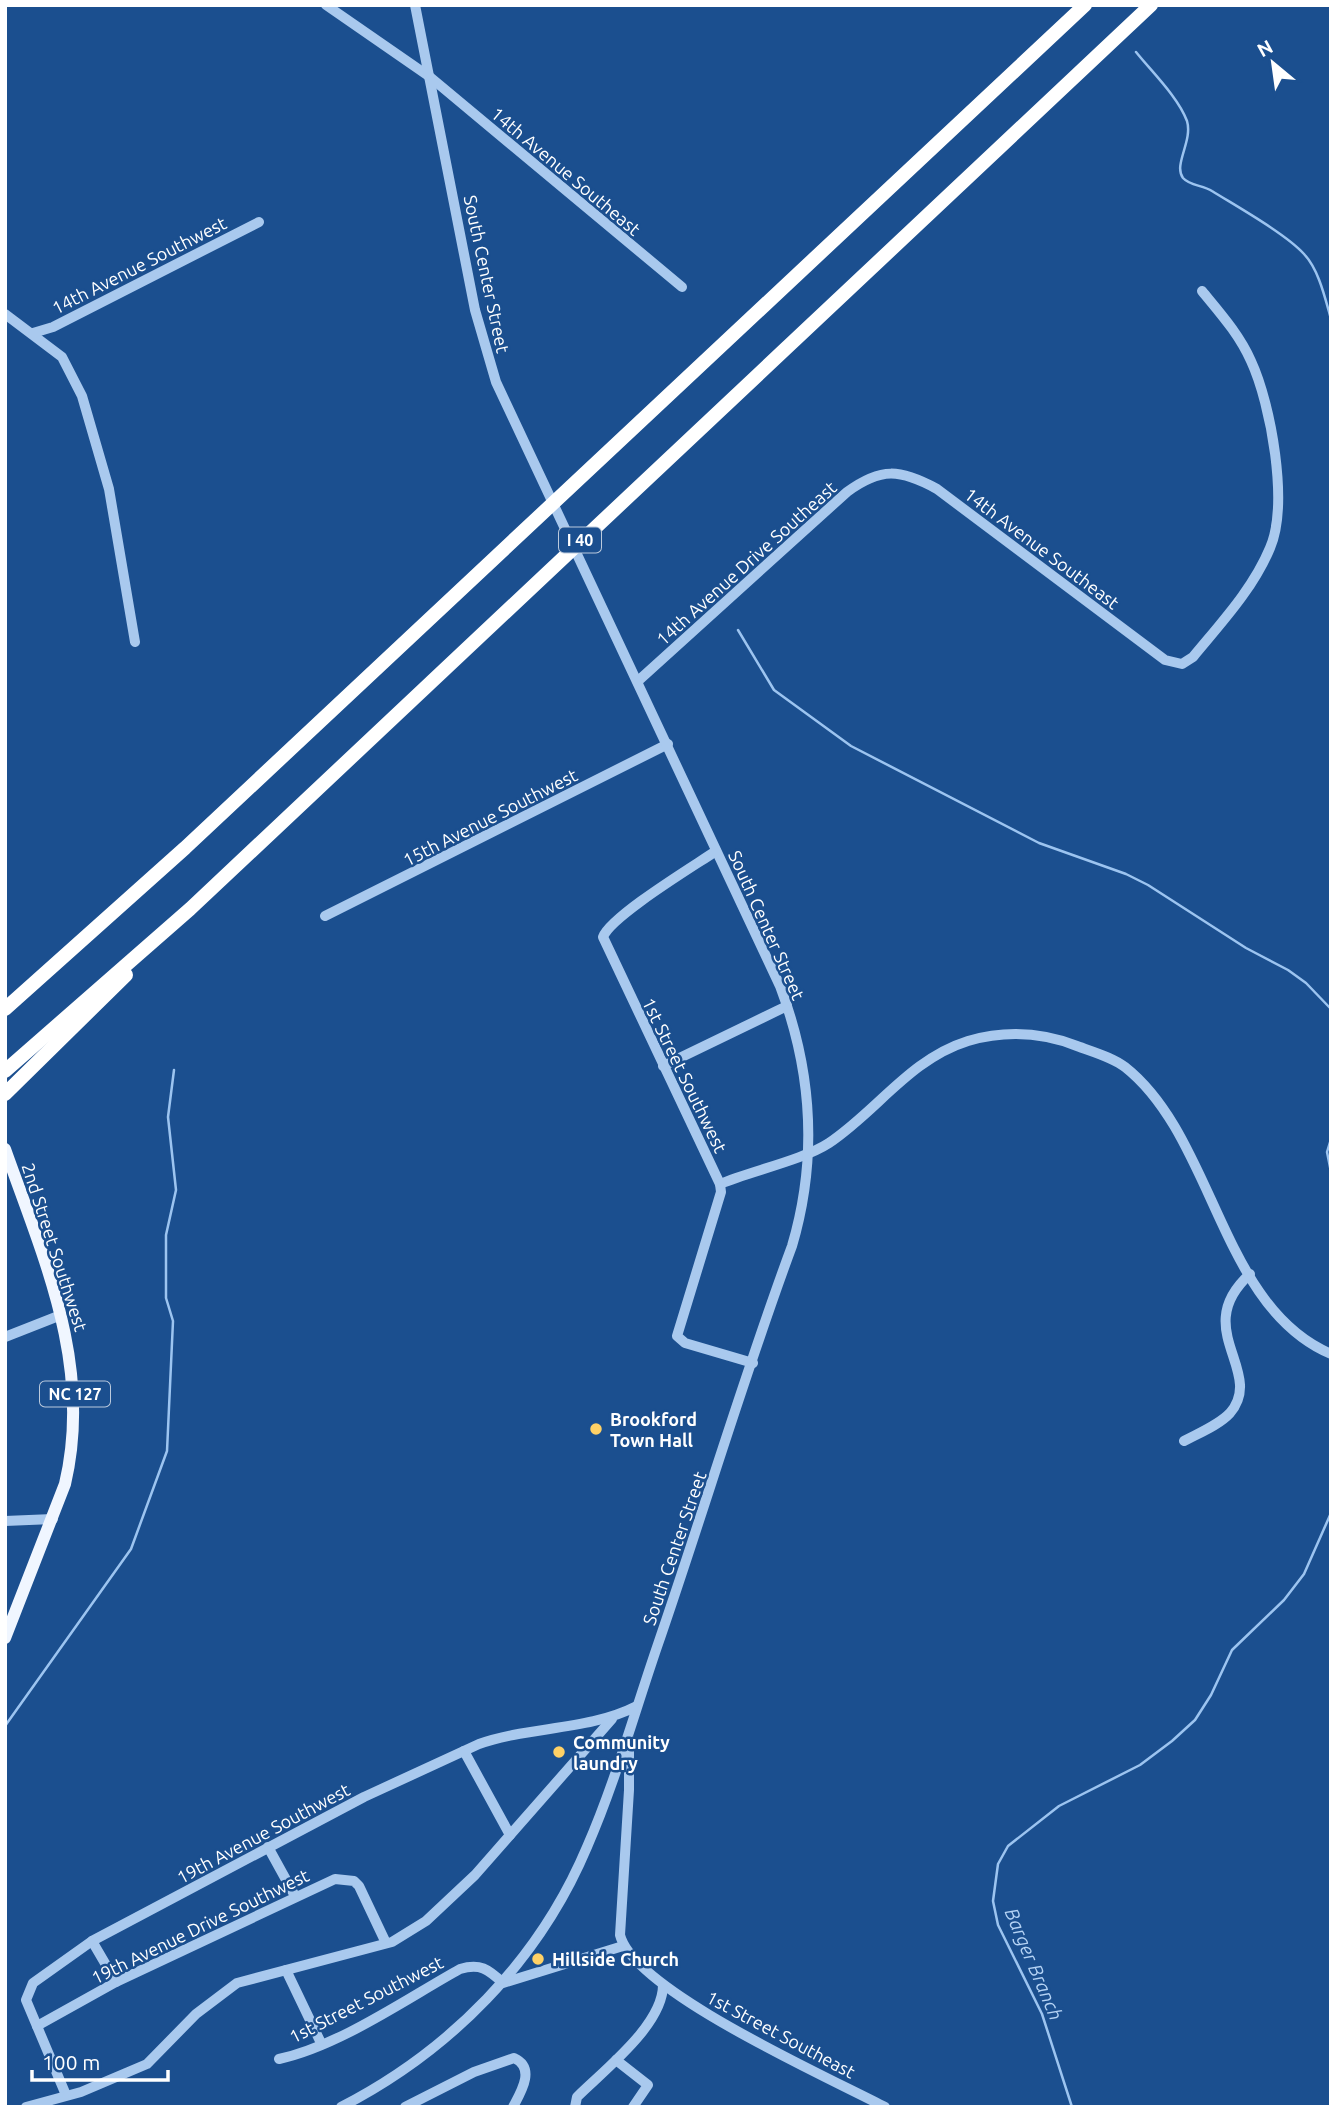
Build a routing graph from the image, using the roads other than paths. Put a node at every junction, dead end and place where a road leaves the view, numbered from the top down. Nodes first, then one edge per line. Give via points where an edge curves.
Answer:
1 (326, 5) edge
2 (415, 5) edge
3 (1085, 5) edge
4 (1151, 5) edge
5 (430, 77) junction
6 (259, 222) dead end
7 (682, 287) dead end
8 (1202, 291) dead end
9 (5, 314) edge
10 (33, 333) junction
11 (878, 474) joint
12 (135, 642) dead end
13 (638, 681) junction
14 (668, 744) junction
15 (716, 851) junction
16 (325, 916) dead end
17 (162, 933) junction
18 (787, 1006) junction
19 (5, 1009) edge
20 (663, 1066) junction
21 (5, 1072) edge
22 (5, 1094) edge
23 (5, 1149) edge
24 (810, 1152) junction
25 (720, 1184) junction
26 (1250, 1274) junction
27 (61, 1315) junction
28 (5, 1337) edge
29 (1331, 1354) edge
30 (753, 1363) junction
31 (1184, 1441) dead end
32 (53, 1519) junction
33 (5, 1521) edge
34 (5, 1638) edge
35 (637, 1706) junction
36 (613, 1718) junction
37 (628, 1734) junction
38 (464, 1751) junction
39 (510, 1835) junction
40 (268, 1847) junction
41 (295, 1896) junction
42 (92, 1941) junction
43 (386, 1943) junction
44 (622, 1946) junction
45 (286, 1970) junction
46 (116, 1982) junction
47 (503, 1983) junction
48 (663, 1985) junction
49 (37, 2026) junction
50 (321, 2043) junction
51 (279, 2059) dead end
52 (616, 2060) junction
53 (66, 2095) junction
54 (26, 2107) edge
55 (341, 2107) edge
56 (405, 2107) edge
57 (513, 2107) edge
58 (575, 2107) edge
59 (634, 2107) edge
60 (885, 2107) edge

1 - 5 street
2 - 5 street, South Center Street
3 - 19 highway, I 40 via 203,831
4 - 17 highway, I 40
5 - 7 street, 14th Avenue Southeast
5 - 13 street, South Center Street via 478,322 504,402
6 - 10 street, 14th Avenue Southwest
8 - 11 street, 14th Avenue Southeast via 1239,338 1259,379 1275,467 1276,521 1258,574 1193,657 1182,664 1150,650 937,489 915,477
9 - 10 street
10 - 12 street via 62,356 89,418 108,489
11 - 13 street, 14th Avenue Drive Southeast via 836,501
13 - 14 street, South Center Street
14 - 15 street, South Center Street
14 - 16 street, 15th Avenue Southwest
15 - 18 street, South Center Street
15 - 20 street, 1st Street Southwest via 606,931 604,943
17 - 21 highway, I 40
17 - 22 highway via 97,1005
18 - 20 street
18 - 24 street, South Center Street via 804,1072
20 - 25 street, 1st Street Southwest
23 - 27 main road, 2nd Street Southwest / NC 127
24 - 25 street
24 - 26 street via 838,1137 913,1070 951,1047 1012,1033 1062,1040 1116,1062 1152,1095
24 - 30 street, South Center Street via 797,1227
25 - 30 street via 677,1336 685,1343
26 - 29 street via 1286,1326
26 - 31 street via 1230,1296 1224,1318 1240,1380 1236,1402 1220,1421
27 - 28 street
27 - 32 main road, 2nd Street Southwest / NC 127 via 71,1360 75,1426 65,1485
30 - 35 street, South Center Street
32 - 33 street
32 - 34 main road, 2nd Street Southwest / NC 127
35 - 36 street, 19th Avenue Southwest
35 - 37 street, South Center Street
36 - 38 street, 19th Avenue Southwest via 506,1734
36 - 39 street
37 - 44 street
37 - 47 street, South Center Street via 575,1874 547,1924
38 - 39 street
38 - 40 street, 19th Avenue Southwest
39 - 43 street via 447,1903 412,1932
40 - 41 street
40 - 42 street, 19th Avenue Southwest
41 - 43 street, 19th Avenue Drive Southwest via 335,1879 354,1881
41 - 46 street, 19th Avenue Drive Southwest
42 - 46 street
42 - 49 street, 19th Avenue Southwest via 28,1990 26,2000
43 - 45 street
44 - 47 street
44 - 48 street, 1st Street Southeast
45 - 50 street
45 - 53 street via 223,1991 147,2064 118,2079
46 - 49 street, 19th Avenue Drive Southwest
47 - 50 street, 1st Street Southwest via 477,1965 460,1969
47 - 55 street, South Center Street via 426,2052
48 - 52 street via 648,2021
48 - 60 street, 1st Street Southeast via 712,2017
49 - 53 street, 19th Avenue Southwest
50 - 51 street, 1st Street Southwest
52 - 58 street via 578,2097
52 - 59 street via 648,2085
53 - 54 street
56 - 57 street via 474,2071 514,2059 526,2072

